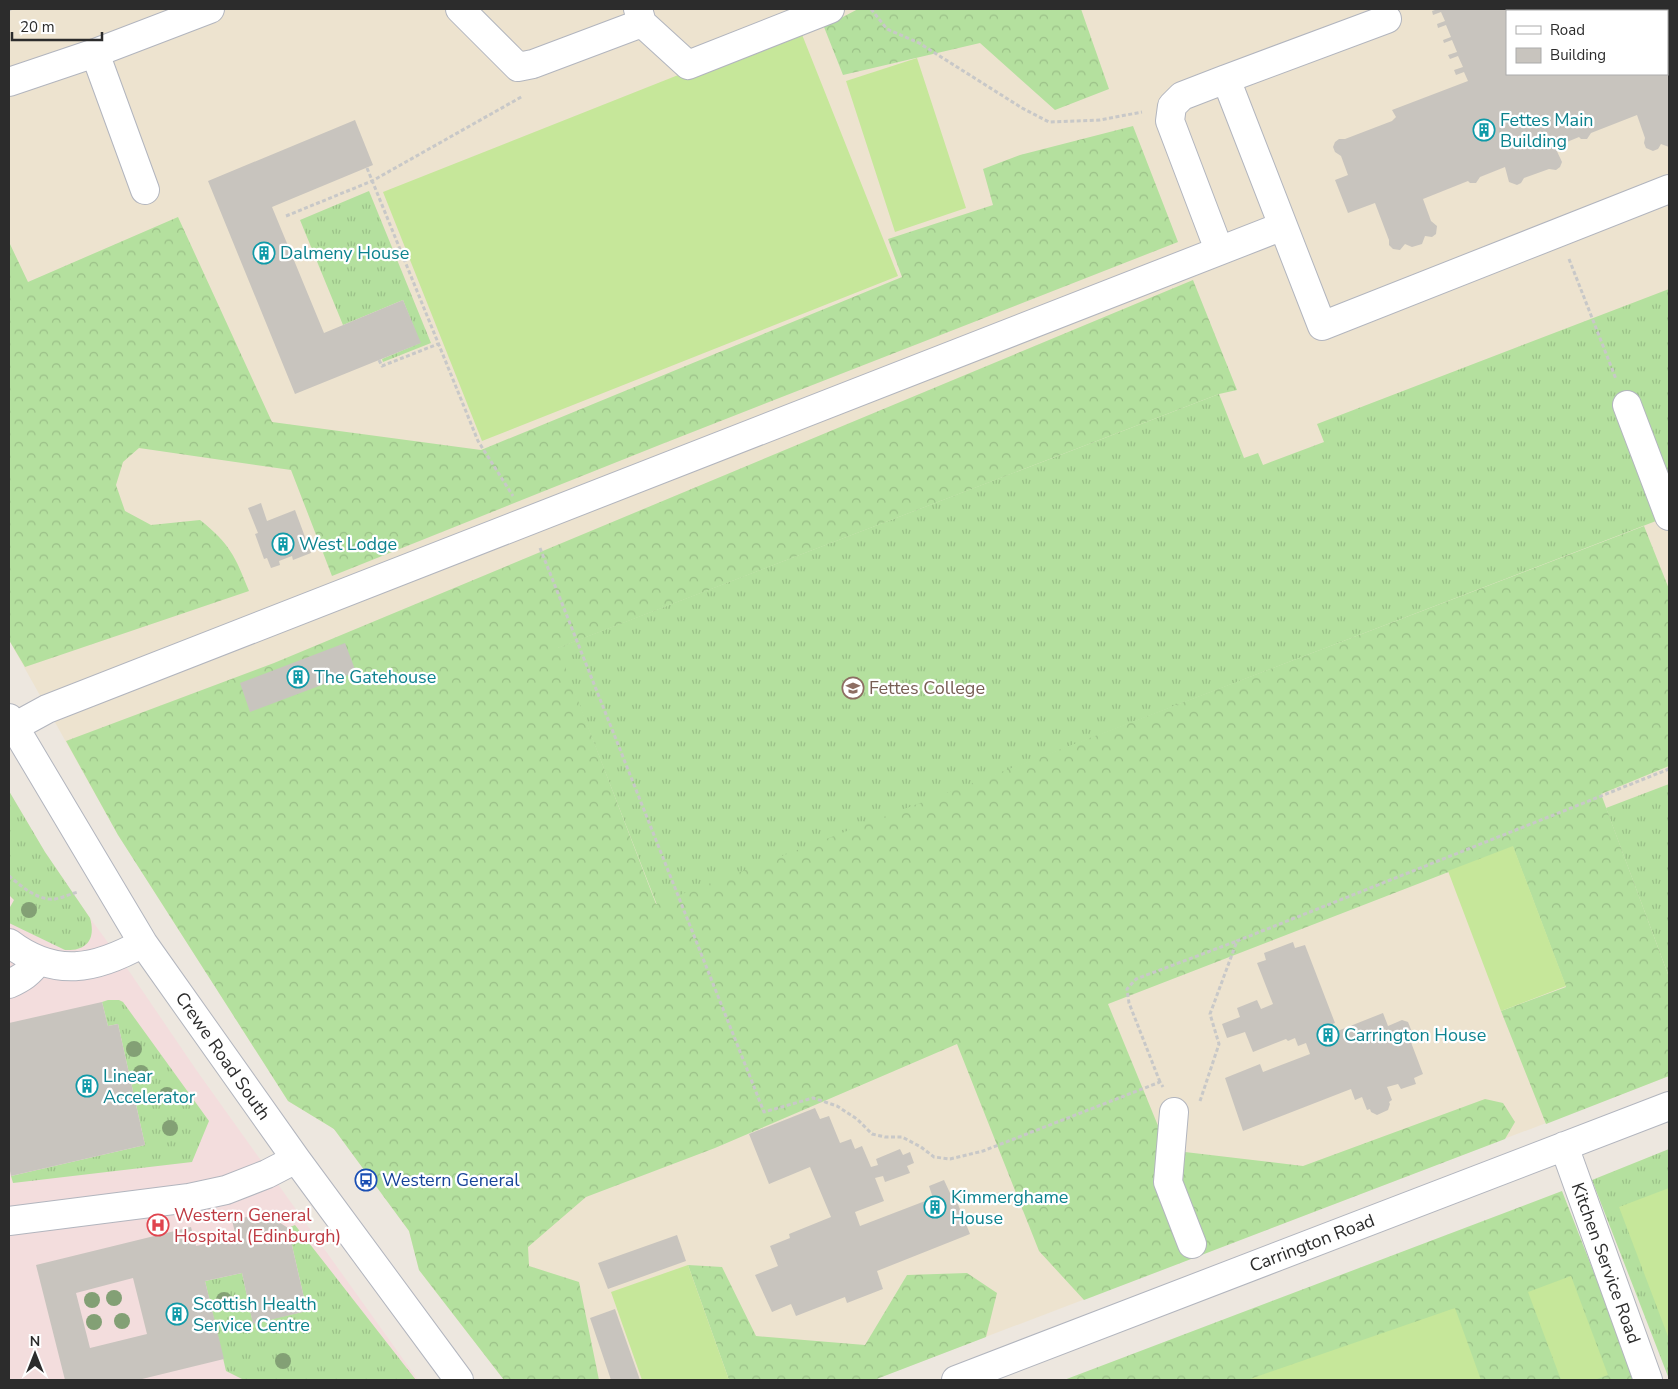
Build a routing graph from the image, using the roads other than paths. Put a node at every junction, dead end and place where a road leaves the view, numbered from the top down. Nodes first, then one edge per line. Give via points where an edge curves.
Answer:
1 (210, 9) edge
2 (460, 9) edge
3 (830, 9) edge
4 (640, 16) edge
5 (1387, 19) dead end
6 (95, 53) junction
7 (1226, 79) junction
8 (9, 82) edge
9 (1669, 189) edge
10 (145, 190) dead end
11 (1282, 226) junction
12 (1218, 250) junction
13 (1627, 405) road end
14 (1669, 516) edge
15 (11, 723) edge
16 (9, 943) edge
17 (143, 943) junction
18 (38, 961) junction
19 (9, 984) edge
20 (1669, 1106) edge
21 (1174, 1112) road end
22 (1564, 1146) junction
23 (296, 1159) junction
24 (9, 1221) edge
25 (1192, 1244) dead end
26 (459, 1380) edge
27 (956, 1380) edge
28 (1648, 1380) edge

1 - 6 street
2 - 4 street via 518,67 533,64
3 - 4 street via 688,65
5 - 7 street
6 - 8 street
6 - 10 street
7 - 11 street
7 - 12 street via 1182,96 1172,106 1170,121
9 - 11 street via 1322,326
11 - 12 street
12 - 15 street
13 - 14 street
15 - 17 street, Crewe Road South
16 - 18 street
17 - 18 street via 93,964 53,966
17 - 23 street, Crewe Road South
18 - 19 street via 23,978
20 - 22 street, Carrington Road
21 - 25 street via 1168,1182
22 - 27 street, Carrington Road
22 - 28 street, Kitchen Service Road
23 - 24 street via 226,1190 189,1198
23 - 26 street, Crewe Road South

